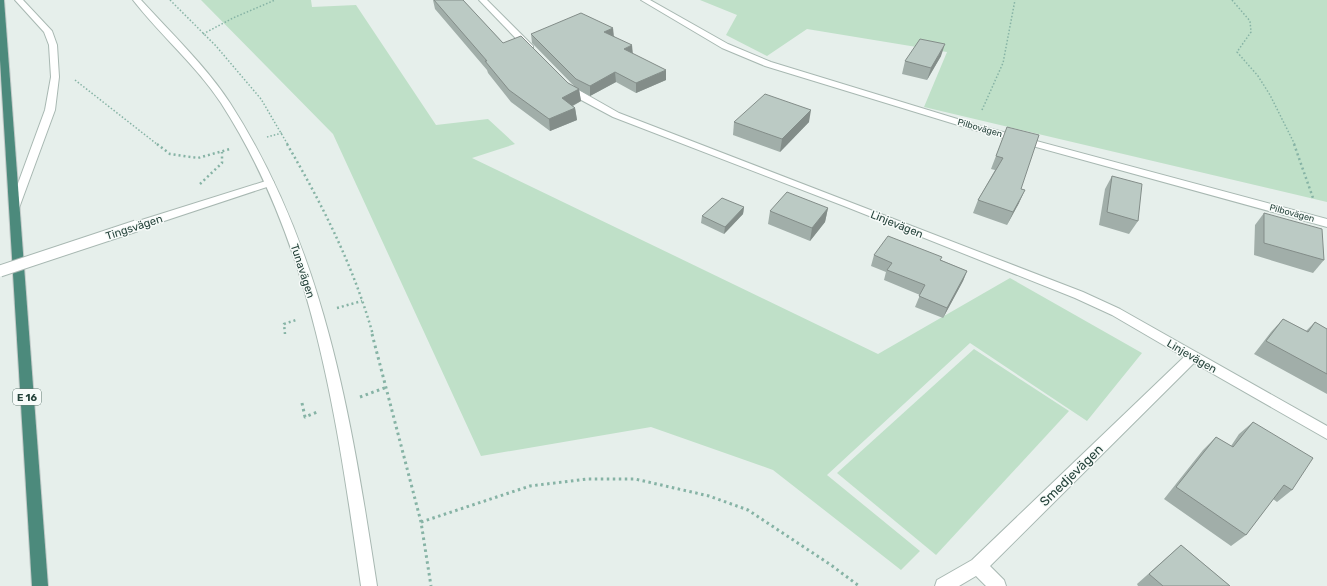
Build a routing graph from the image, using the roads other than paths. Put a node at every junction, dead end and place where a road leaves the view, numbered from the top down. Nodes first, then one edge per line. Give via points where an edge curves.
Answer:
1 (0, 0) edge
2 (19, 0) edge
3 (137, 0) edge
4 (483, 0) edge
5 (645, 0) edge
6 (536, 54) edge
7 (562, 81) edge
8 (269, 183) junction
9 (14, 208) junction
10 (1324, 222) edge
11 (0, 271) edge
12 (1193, 356) junction
13 (1327, 433) edge
14 (978, 566) junction
15 (40, 586) edge
16 (369, 586) edge
17 (943, 586) edge
18 (998, 586) edge

1 - 9 highway, E 16
2 - 9 street via 48,31 53,45 55,77 50,110
3 - 8 street, Tunavägen via 205,77 225,104
4 - 6 street
5 - 10 street, Pilbovägen via 725,46 754,59 974,127
7 - 12 street, Linjevägen via 573,92 616,115 1079,295 1116,312
8 - 11 street, Tingsvägen, bridge
8 - 16 street, Tunavägen via 299,256 332,371 350,458
9 - 15 highway, E 16
12 - 13 street, Linjevägen
12 - 14 street, Smedjevägen
14 - 17 street, Smedjevägen
14 - 18 street

